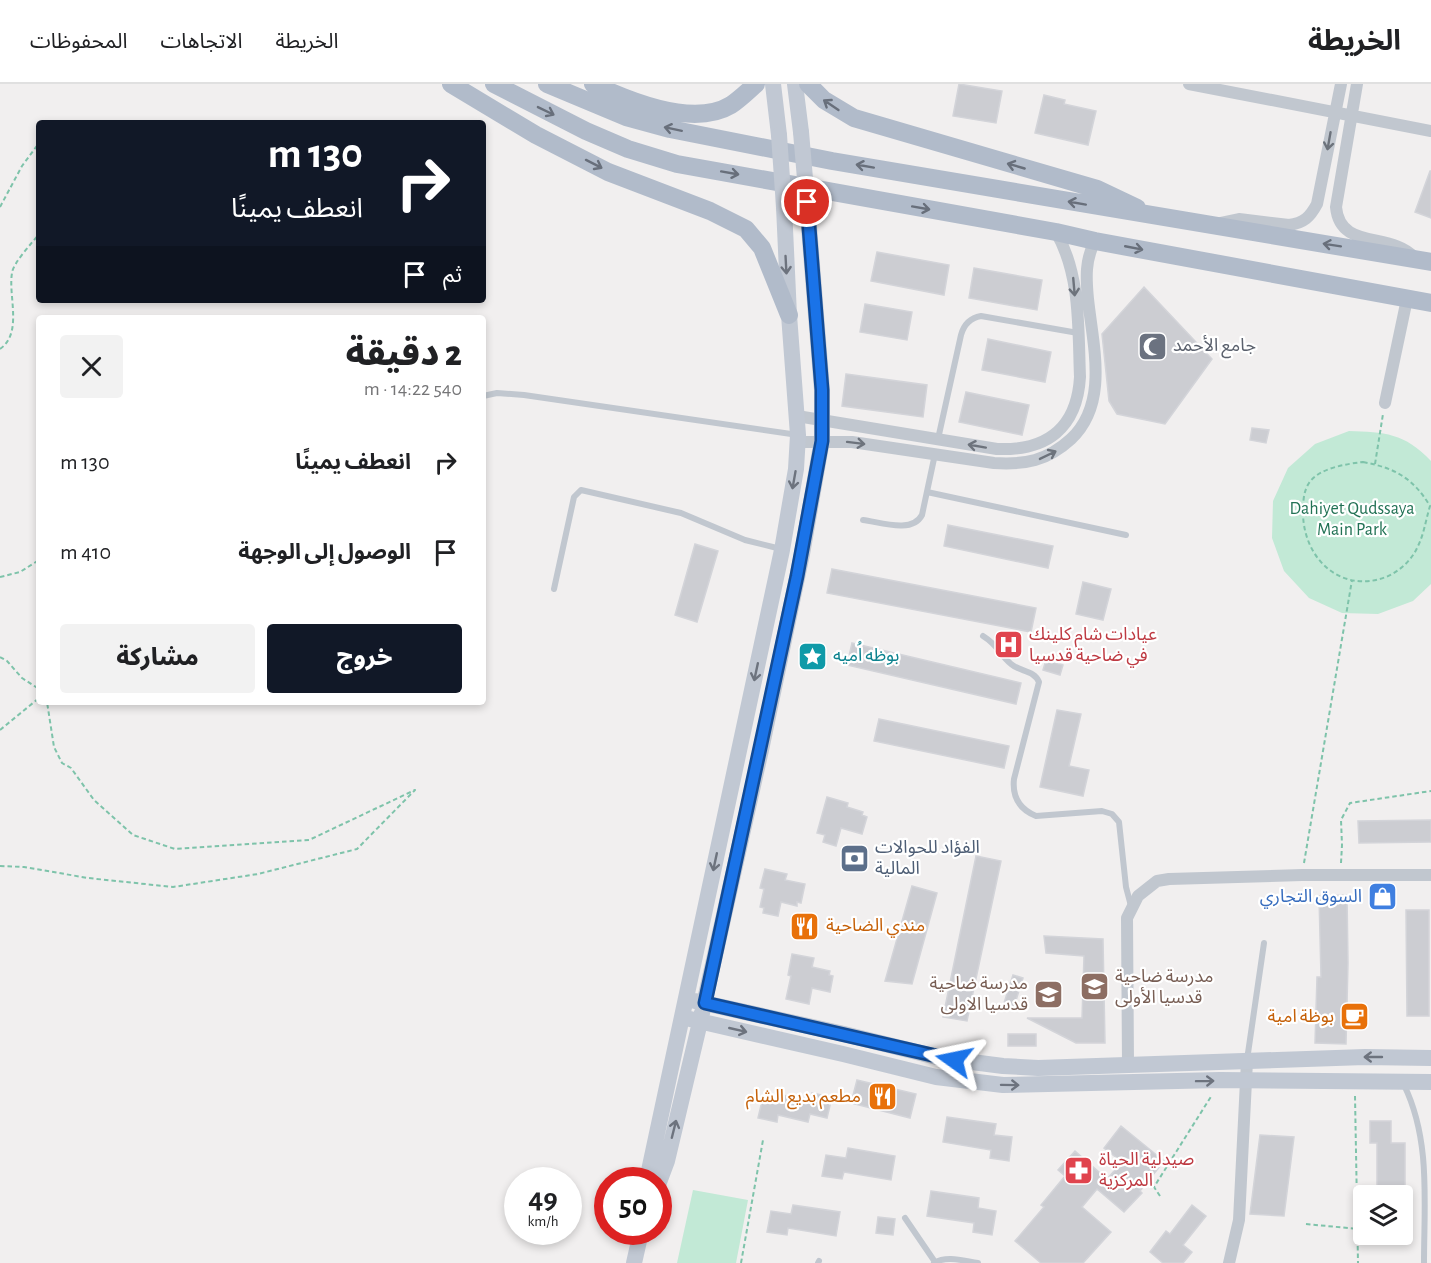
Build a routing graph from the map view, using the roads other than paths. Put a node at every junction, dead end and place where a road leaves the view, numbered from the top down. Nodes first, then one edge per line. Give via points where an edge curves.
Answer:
1 (451, 84) edge
2 (494, 84) edge
3 (547, 84) edge
4 (593, 84) edge
5 (756, 84) edge
6 (773, 84) edge
7 (795, 84) edge
8 (808, 84) edge
9 (1189, 84) edge
10 (1341, 84) edge
11 (1357, 84) edge
12 (1334, 112) junction
13 (1352, 115) junction
14 (1431, 131) edge
15 (1317, 204) junction
16 (1336, 207) junction
17 (1149, 215) junction
18 (1215, 226) junction
19 (1056, 232) junction
20 (1095, 241) junction
21 (1424, 261) edge
22 (1407, 299) junction
23 (1431, 303) edge
24 (789, 315) junction
25 (1078, 333) junction
26 (486, 395) edge
27 (1385, 402) road end
28 (797, 416) junction
29 (823, 419) junction
30 (798, 438) junction
31 (938, 439) junction
32 (822, 441) junction
33 (935, 454) junction
34 (927, 492) junction
35 (863, 520) dead end
36 (1126, 536) dead end
37 (782, 550) junction
38 (555, 590) dead end
39 (983, 636) dead end
40 (740, 747) junction
41 (761, 750) junction
42 (1431, 875) edge
43 (1131, 906) junction
44 (1264, 943) dead end
45 (692, 967) junction
46 (711, 972) junction
47 (685, 999) junction
48 (705, 1003) junction
49 (680, 1017) junction
50 (700, 1022) junction
51 (675, 1045) junction
52 (694, 1049) junction
53 (1431, 1058) edge
54 (1247, 1061) junction
55 (1135, 1064) junction
56 (1108, 1065) junction
57 (1246, 1080) junction
58 (1402, 1081) junction
59 (1142, 1082) junction
60 (1431, 1082) edge
61 (1108, 1083) junction
62 (650, 1167) edge
63 (665, 1167) edge
64 (905, 1218) dead end
65 (638, 1245) edge
66 (935, 1262) edge
67 (634, 1263) edge
68 (978, 1263) edge
69 (1229, 1263) edge
70 (1424, 1263) edge

1 -> 24 main road via 608,172 746,229 762,248
2 -> 19 main road via 607,140 677,164
17 -> 3 main road via 670,129 626,117
4 - 5 main road via 633,102 693,115 729,106
6 -> 24 main road, bridge
7 - 29 main road, bridge
17 -> 8 main road via 1097,189 854,118 824,100
9 - 12 street
10 - 12 street
11 - 13 street
12 - 13 street
12 -> 15 street
13 - 14 street
13 - 16 street
15 - 16 street via 1328,212
15 - 18 street via 1312,214 1298,224 1239,219
16 - 21 street via 1337,218 1350,234 1394,244
17 - 18 main road
21 -> 18 main road
19 - 20 main road
19 -> 25 street via 1071,265
20 -> 22 main road
33 -> 20 street via 1017,464 1040,459 1078,433 1095,396 1086,276
22 - 23 main road
22 - 27 street
24 - 28 main road
25 -> 31 street via 1080,393 1066,424 1052,437 1016,450
25 - 31 lane via 981,316 970,320 961,335
26 - 30 lane via 524,395
28 - 29 street
28 - 30 main road
29 - 31 street
29 - 32 main road
30 - 32 street
30 -> 37 main road
31 - 33 street
32 -> 33 street
32 - 41 main road
33 - 34 lane
34 - 35 lane via 916,523 906,526
34 - 36 lane
37 - 38 lane via 745,540 681,513 581,490 574,497
37 -> 40 main road
39 - 43 lane via 1012,665 1033,674 1039,682 1014,779 1015,798 1027,813 1036,816 1107,812 1117,817
40 - 41 main road
40 -> 45 main road
41 - 46 main road
42 - 43 street via 1169,879 1147,887
43 - 55 street via 1127,918
44 - 54 lane
45 - 46 main road via 699,972
45 - 47 main road
46 - 48 main road
47 - 48 main road
47 - 49 main road
48 - 50 main road
48 - 56 main road via 941,1058 1038,1068
49 - 50 main road
49 - 51 main road
50 - 52 main road
50 -> 61 main road via 936,1077 1003,1085
51 - 52 main road via 683,1043
51 - 62 main road
63 -> 52 main road
53 -> 54 main road
54 - 55 main road
54 - 57 street
55 - 56 main road
55 - 59 main road
56 - 61 main road
57 - 58 main road
59 -> 57 main road
57 - 69 street via 1239,1220
58 - 60 main road
58 - 70 lane via 1421,1132
59 - 61 main road
64 - 66 lane
65 - 67 main road
66 - 68 lane via 948,1259

